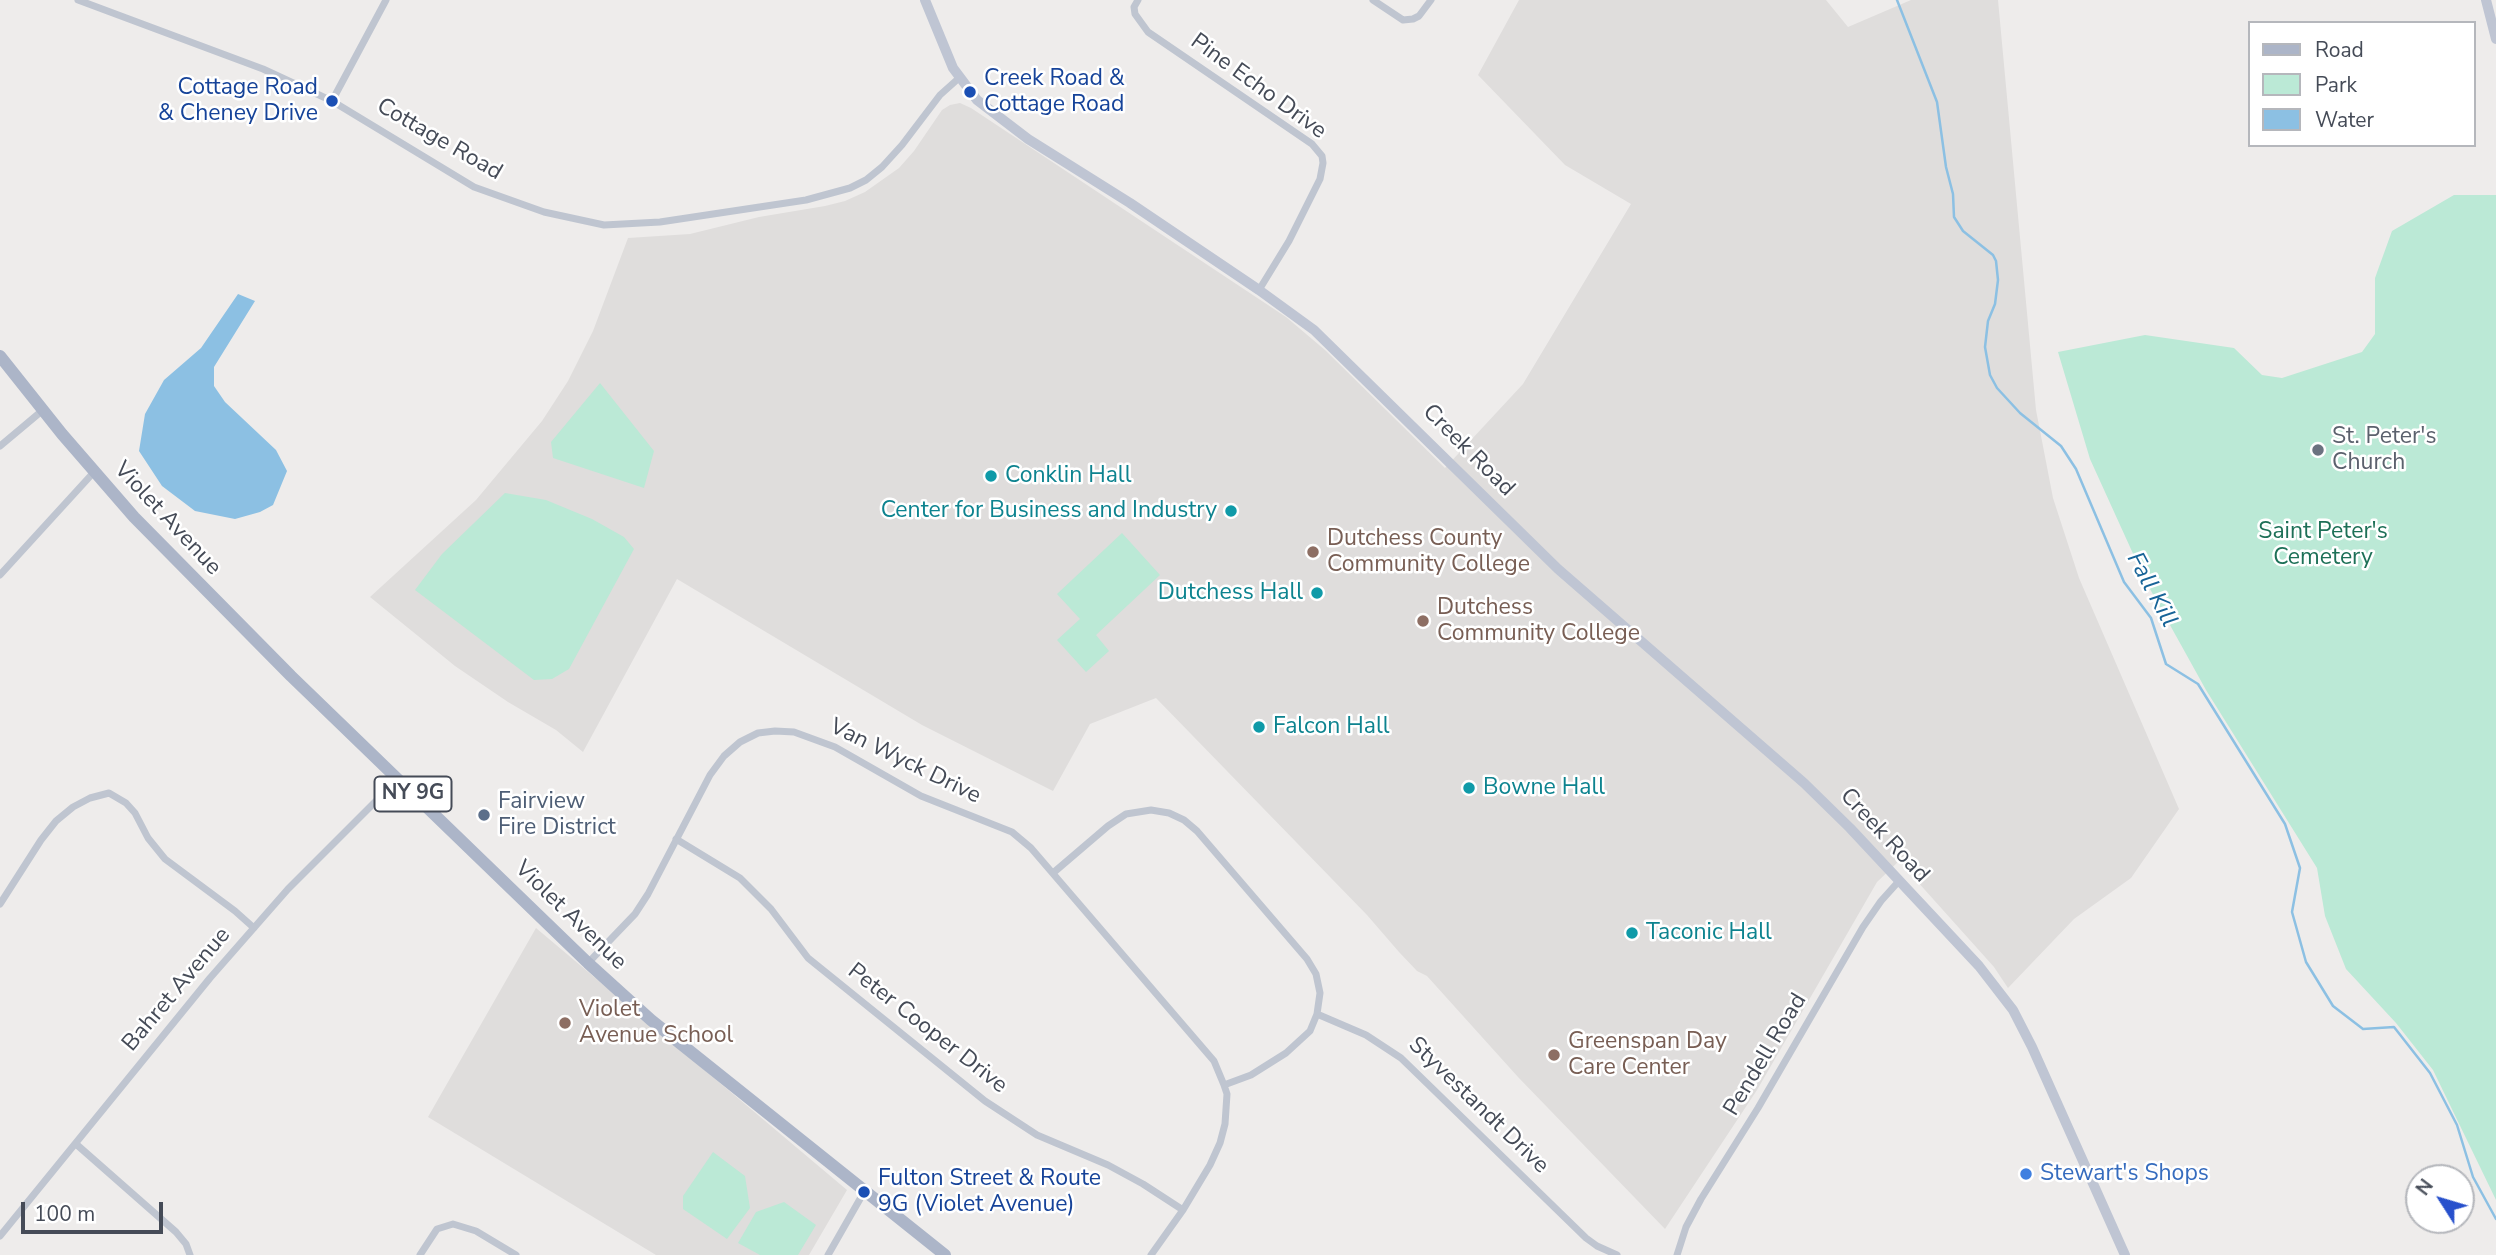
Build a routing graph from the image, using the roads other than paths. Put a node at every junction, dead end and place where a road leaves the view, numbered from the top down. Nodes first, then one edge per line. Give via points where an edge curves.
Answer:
1 (78, 0) edge
2 (386, 0) edge
3 (925, 0) edge
4 (1138, 0) edge
5 (1373, 0) edge
6 (1431, 0) edge
7 (2486, 0) edge
8 (2496, 39) edge
9 (959, 78) junction
10 (332, 101) junction
11 (1259, 290) junction
12 (0, 356) edge
13 (43, 410) junction
14 (0, 446) edge
15 (94, 472) junction
16 (0, 575) edge
17 (398, 779) junction
18 (677, 839) junction
19 (1053, 873) junction
20 (1899, 881) junction
21 (0, 904) edge
22 (254, 928) junction
23 (588, 963) junction
24 (1317, 1014) junction
25 (1224, 1084) junction
26 (76, 1144) junction
27 (864, 1192) junction
28 (1183, 1210) junction
29 (0, 1236) edge
30 (190, 1255) edge
31 (420, 1255) edge
32 (516, 1255) edge
33 (828, 1255) edge
34 (945, 1255) edge
35 (1151, 1255) edge
36 (1617, 1255) edge
37 (1677, 1255) edge
38 (2125, 1255) edge

1 - 10 street, Cottage Road via 263,69
2 - 10 street
3 - 9 street, Creek Road
4 - 11 street, Pine Echo Drive via 1135,13 1148,32 1312,144 1322,156 1320,178
5 - 6 street via 1403,20 1419,16
7 - 8 street
9 - 10 street, Cottage Road via 889,160 858,184 806,200 628,225 593,223 507,201 474,187
9 - 11 street, Creek Road via 977,100 1015,130
11 - 20 street, Creek Road via 1327,342 1558,569 1815,794
12 - 13 main road, Violet Avenue / NY 9G
13 - 14 street
13 - 15 main road, Violet Avenue / NY 9G
15 - 16 street
15 - 17 main road, Violet Avenue / NY 9G via 187,572
17 - 22 street, Bahret Avenue via 314,860
17 - 23 main road, Violet Avenue / NY 9G
18 - 19 street, Van Wyck Drive via 724,756 758,733 794,732 835,747 921,796 1012,832
18 - 23 street, Van Wyck Drive via 635,914
18 - 28 street, Peter Cooper Drive via 740,878 815,964 985,1101 1037,1135 1108,1165
19 - 24 street via 1126,814 1151,810 1177,816 1197,831 1307,959 1319,982
19 - 25 street, Van Wyck Drive via 1214,1061
20 - 37 street, Pendell Road via 1863,928 1705,1191
20 - 38 street, Creek Road via 1979,965 2013,1010
21 - 22 street via 56,821 90,798 109,793 135,813 165,859
22 - 26 street, Bahret Avenue
23 - 27 main road, Violet Avenue / NY 9G via 651,1020
24 - 25 street via 1310,1031 1286,1053 1251,1075
24 - 36 street, Styvestandt Drive via 1366,1035 1401,1058 1586,1238
25 - 28 street, Van Wyck Drive via 1225,1124 1220,1143
26 - 29 street, Bahret Avenue
26 - 30 street via 176,1232
27 - 33 street
27 - 34 main road, Violet Avenue / NY 9G
28 - 35 street, Van Wyck Drive
31 - 32 street via 438,1229 453,1224 476,1231

